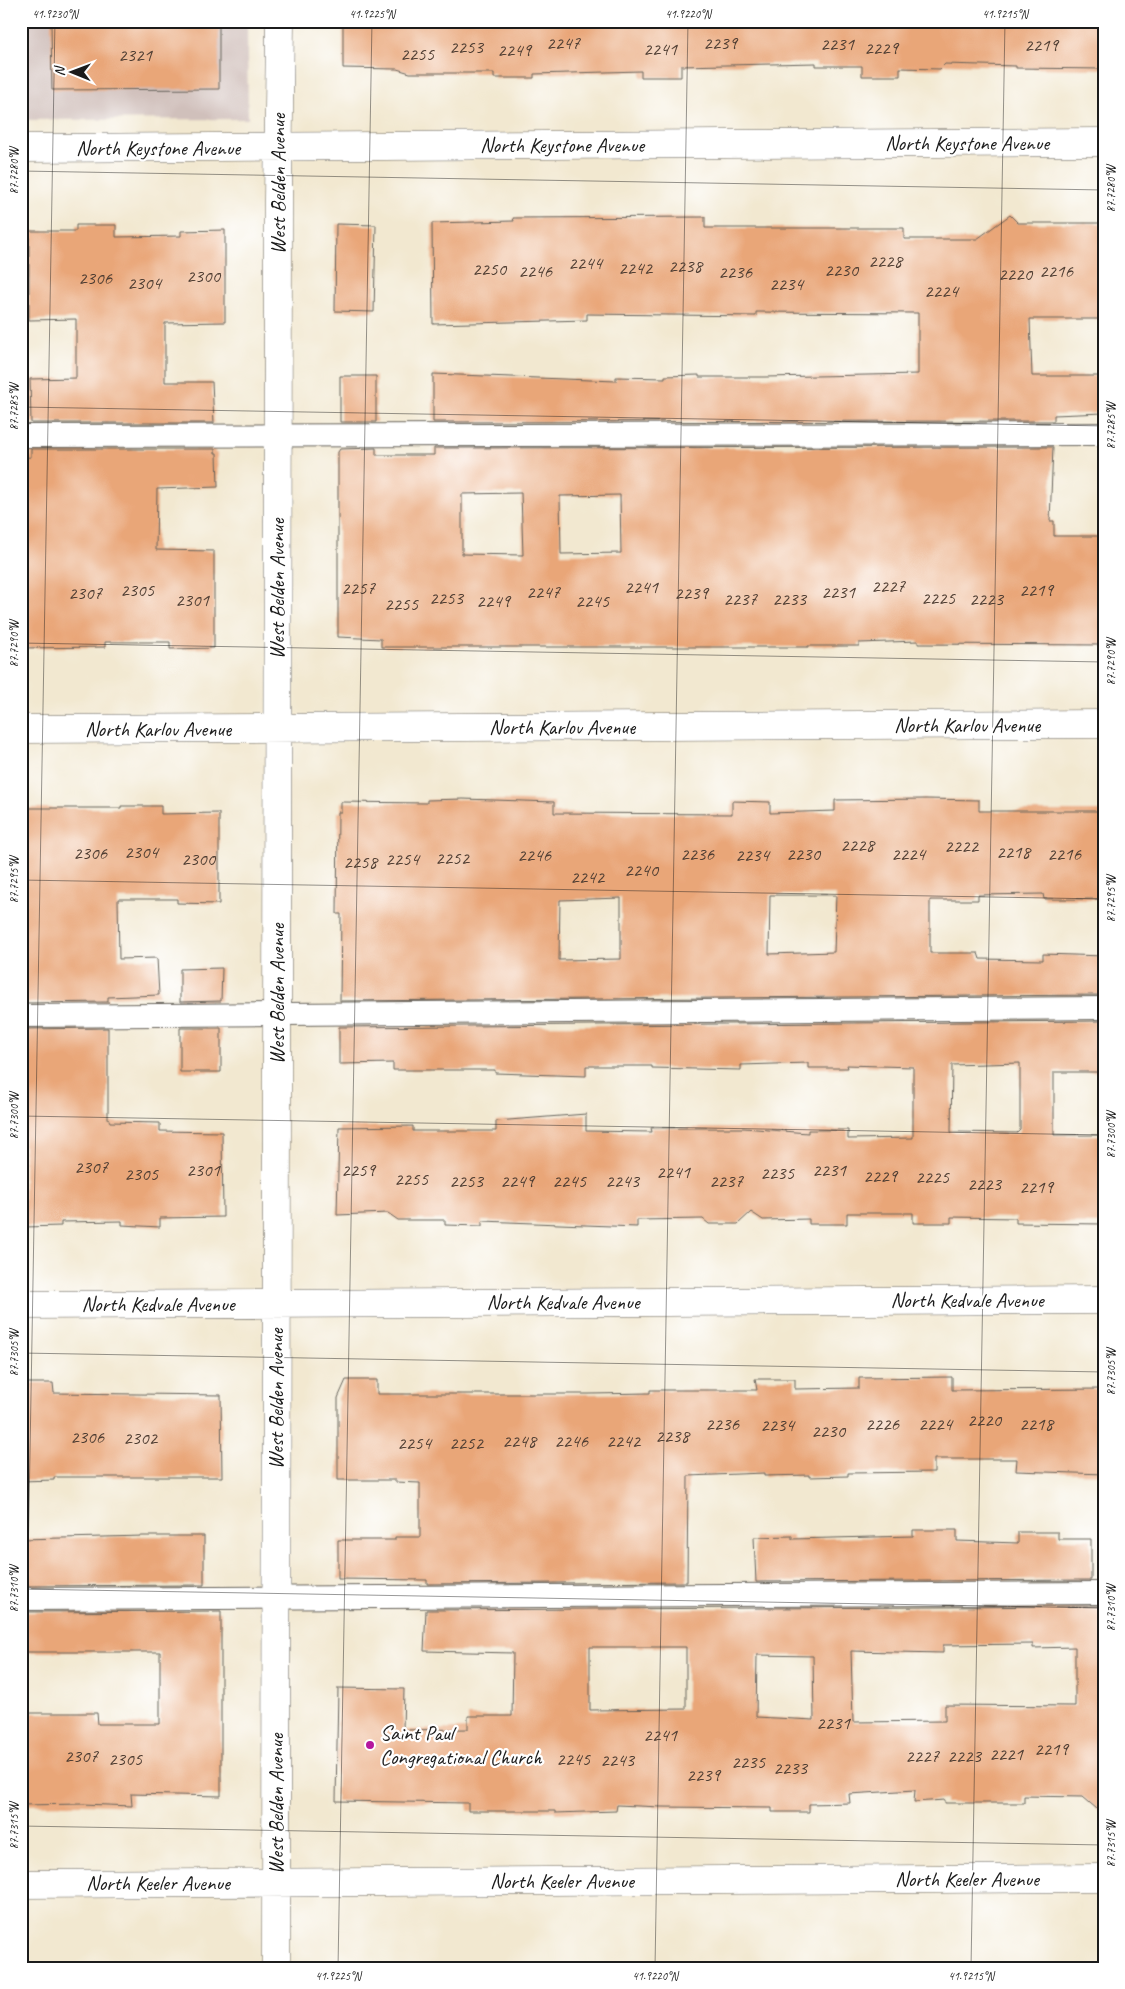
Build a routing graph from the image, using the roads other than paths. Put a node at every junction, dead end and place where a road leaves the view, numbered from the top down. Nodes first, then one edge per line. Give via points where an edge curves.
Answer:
1 (280, 21) edge
2 (1104, 142) edge
3 (278, 147) junction
4 (21, 148) edge
5 (1104, 434) edge
6 (21, 436) edge
7 (277, 436) junction
8 (1104, 724) edge
9 (277, 728) junction
10 (21, 730) edge
11 (1104, 1008) edge
12 (277, 1014) junction
13 (21, 1016) edge
14 (1104, 1300) edge
15 (277, 1304) junction
16 (21, 1305) edge
17 (1104, 1593) edge
18 (276, 1598) junction
19 (21, 1599) edge
20 (1104, 1878) edge
21 (276, 1883) junction
22 (21, 1884) edge
23 (276, 1968) edge

1 - 3 street, West Belden Avenue
2 - 3 street, North Keystone Avenue
3 - 4 street, North Keystone Avenue
3 - 7 street, West Belden Avenue
5 - 7 lane
6 - 7 lane
7 - 9 street, West Belden Avenue
8 - 9 street, North Karlov Avenue
9 - 10 street, North Karlov Avenue
9 - 12 street, West Belden Avenue
11 - 12 lane
12 - 13 lane
12 - 15 street, West Belden Avenue
14 - 15 street, North Kedvale Avenue
15 - 16 street, North Kedvale Avenue
15 - 18 street, West Belden Avenue
17 - 18 lane
18 - 19 lane
18 - 21 street, West Belden Avenue
20 - 21 street, North Keeler Avenue
21 - 22 street, North Keeler Avenue
21 - 23 street, West Belden Avenue

